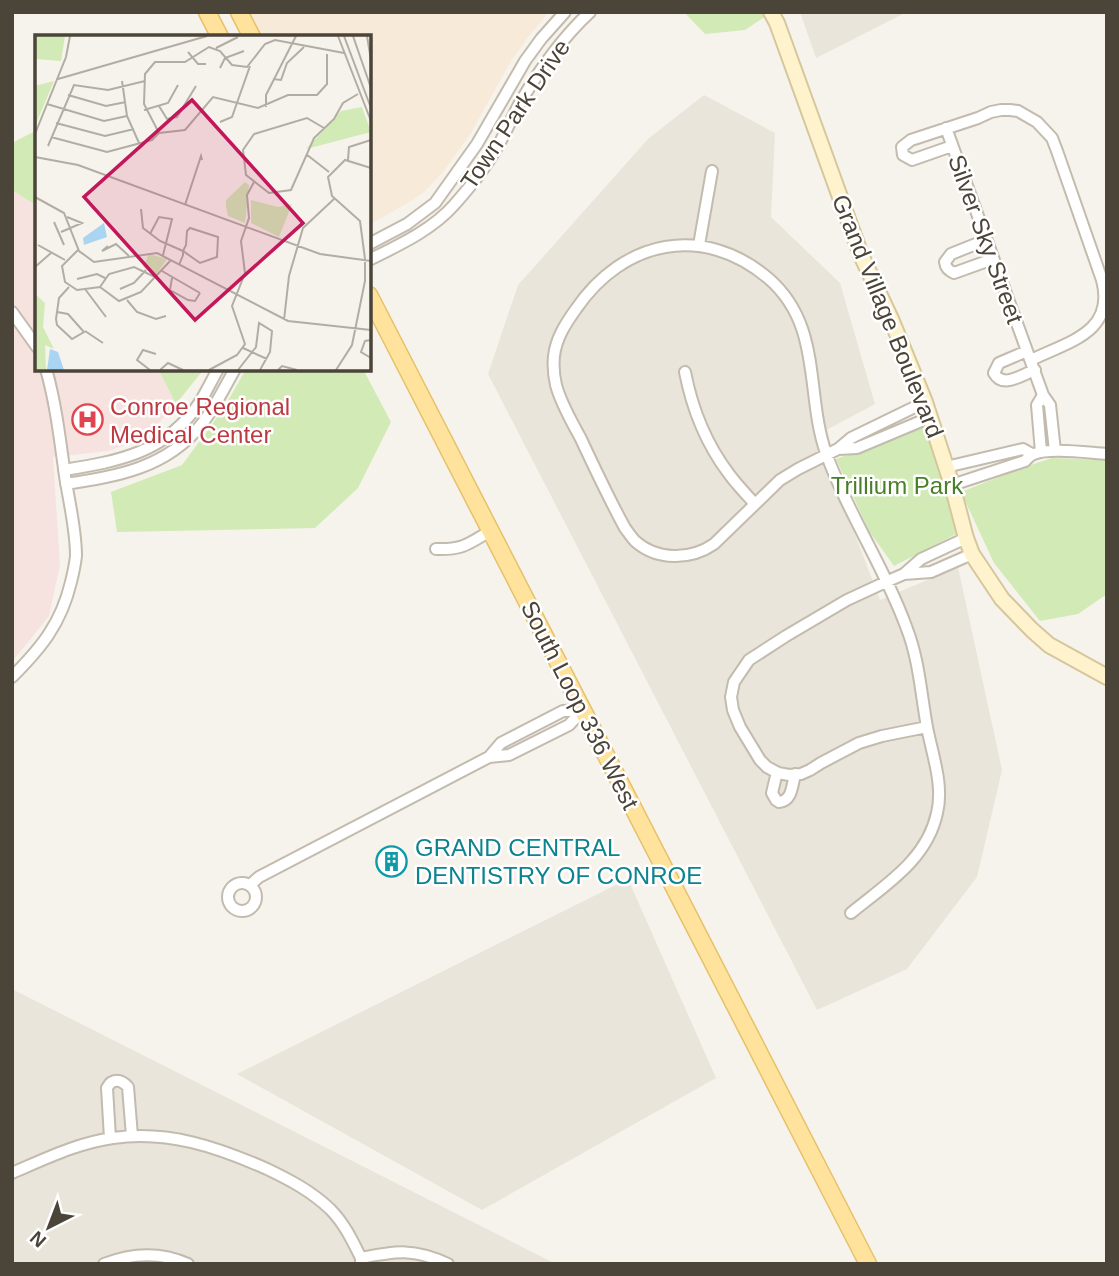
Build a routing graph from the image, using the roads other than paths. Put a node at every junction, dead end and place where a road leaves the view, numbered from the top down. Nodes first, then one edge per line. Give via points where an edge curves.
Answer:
1 (207, 12) edge
2 (239, 12) edge
3 (565, 12) edge
4 (590, 12) edge
5 (775, 16) edge
6 (219, 35) edge
7 (251, 35) edge
8 (946, 128) junction
9 (952, 146) junction
10 (712, 172) dead end
11 (986, 240) junction
12 (371, 243) edge
13 (699, 245) junction
14 (371, 259) edge
15 (993, 260) junction
16 (371, 299) edge
17 (12, 312) edge
18 (35, 344) edge
19 (1031, 360) junction
20 (47, 371) edge
21 (217, 371) edge
22 (233, 371) edge
23 (685, 372) dead end
24 (1043, 395) junction
25 (925, 401) junction
26 (930, 417) junction
27 (838, 449) junction
28 (1055, 451) junction
29 (1036, 453) junction
30 (1107, 454) edge
31 (827, 455) junction
32 (946, 467) junction
33 (64, 470) junction
34 (66, 484) junction
35 (951, 485) junction
36 (755, 504) junction
37 (491, 531) junction
38 (965, 538) junction
39 (436, 549) dead end
40 (972, 554) junction
41 (904, 574) junction
42 (887, 581) junction
43 (12, 677) edge
44 (1107, 677) edge
45 (583, 710) junction
46 (927, 727) junction
47 (777, 772) junction
48 (795, 775) junction
49 (250, 886) dead end
50 (851, 913) dead end
51 (132, 1136) junction
52 (110, 1138) junction
53 (12, 1173) edge
54 (361, 1261) edge
55 (104, 1264) edge
56 (188, 1264) edge
57 (448, 1264) edge
58 (868, 1264) edge

1 - 6 main road
2 - 7 main road
3 - 12 street, Town Park Drive via 524,61 477,144 435,203
4 - 14 street, Town Park Drive via 554,52 498,146 454,205 425,229
5 - 25 street, Grand Village Boulevard via 861,254
8 - 9 street, Silver Sky Street
8 - 9 street via 911,140 902,147 903,155 912,160
8 - 19 street via 991,112 1018,111 1046,130 1057,150 1105,300 1094,327
9 - 11 street, Silver Sky Street
10 - 13 street
11 - 15 street, Silver Sky Street
11 - 15 street via 947,258 947,269 954,273
13 - 31 street via 758,271 790,303 805,336
13 - 36 street via 666,247 634,257 590,289 557,342 556,386 625,528 647,549 673,556 705,550
15 - 19 street, Silver Sky Street
16 - 37 main road, South Loop 336 West
17 - 18 street
19 - 24 street, Silver Sky Street
20 - 33 street
21 - 33 street via 189,416 153,446 125,458
22 - 34 street via 201,425 177,448 131,472
23 - 36 street via 715,454
24 - 28 street, Silver Sky Street via 1050,405
24 - 29 street, Silver Sky Street via 1037,405
25 - 26 street, Grand Village Boulevard
25 - 27 street
26 - 27 street via 857,449
26 - 32 street, Grand Village Boulevard
27 - 31 street
28 - 29 street
28 - 30 street
29 - 32 street via 1023,449
29 - 35 street via 1026,461
31 - 36 street via 780,480
31 - 42 street
32 - 35 street, Grand Village Boulevard
33 - 34 street
34 - 43 street via 76,558 67,597 48,637
35 - 38 street, Grand Village Boulevard
37 - 39 street via 463,547
37 - 45 main road, South Loop 336 West
38 - 40 street, Grand Village Boulevard
38 - 41 street via 921,559
40 - 41 street via 931,572
40 - 44 street, Grand Village Boulevard via 1002,599 1032,630 1049,645
41 - 42 street
42 - 46 street via 908,631
42 - 47 street via 749,660 734,682 731,697 740,727 760,760
45 - 49 street via 563,710 501,743 489,757 259,877
45 - 58 main road, South Loop 336 West
46 - 48 street via 859,743
46 - 50 street via 939,794 930,833 912,863
47 - 48 street
47 - 48 street via 772,793 779,802 789,797
51 - 52 street
51 - 52 street via 128,1087 116,1080 107,1088
51 - 54 street via 194,1142 299,1185 341,1221
52 - 53 street via 65,1150
54 - 57 street via 396,1251 429,1255
55 - 56 street via 143,1255

